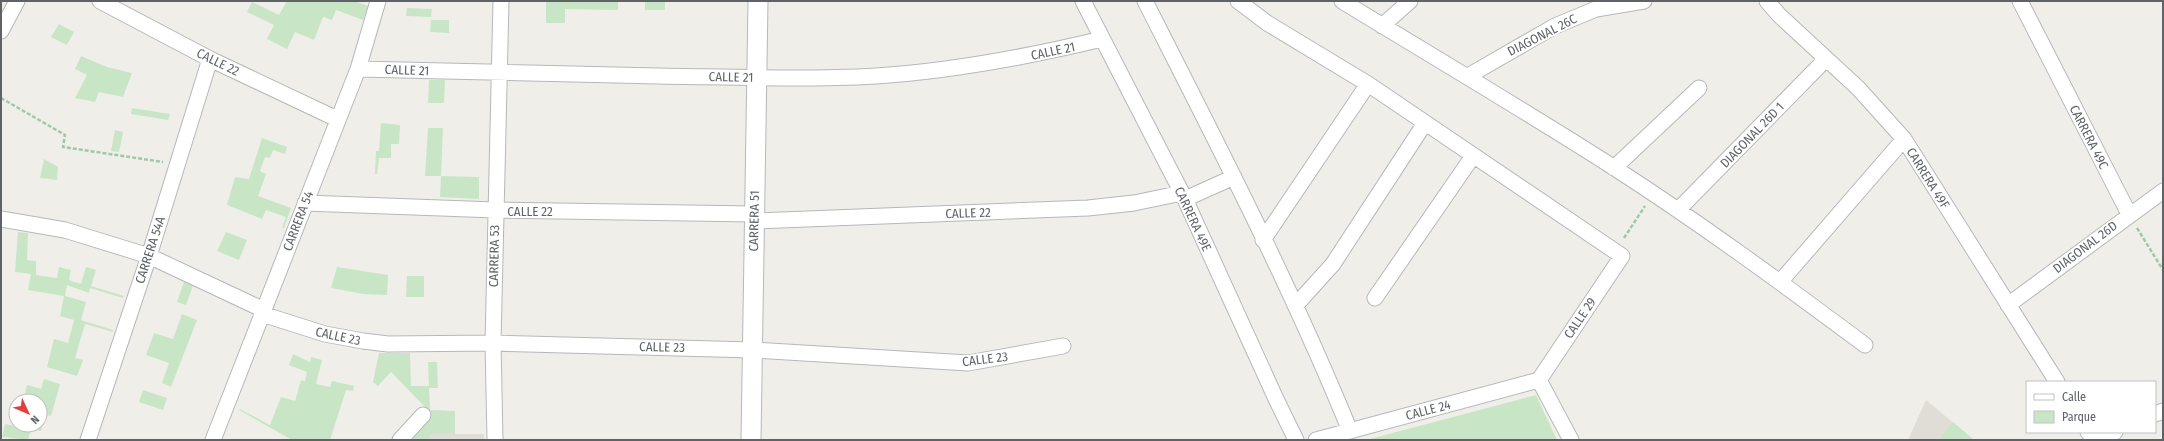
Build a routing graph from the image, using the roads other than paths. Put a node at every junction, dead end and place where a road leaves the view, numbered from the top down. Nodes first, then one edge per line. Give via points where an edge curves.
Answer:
1 (17, 1) edge
2 (100, 1) edge
3 (378, 1) edge
4 (501, 1) edge
5 (758, 1) edge
6 (1083, 1) edge
7 (1145, 1) edge
8 (1238, 1) edge
9 (1342, 1) edge
10 (1410, 1) edge
11 (1644, 1) edge
12 (1767, 1) edge
13 (2020, 1) edge
14 (1382, 26) junction
15 (1, 31) edge
16 (1102, 39) junction
17 (210, 59) junction
18 (1826, 60) junction
19 (358, 69) junction
20 (500, 73) junction
21 (1468, 76) junction
22 (757, 77) junction
23 (1368, 84) junction
24 (1699, 88) dead end
25 (337, 119) junction
26 (1426, 123) junction
27 (1904, 139) junction
28 (1473, 156) junction
29 (1614, 168) junction
30 (1234, 177) junction
31 (2163, 190) edge
32 (1183, 196) junction
33 (305, 203) junction
34 (495, 210) junction
35 (1678, 210) junction
36 (2129, 214) junction
37 (754, 217) junction
38 (1, 220) edge
39 (1263, 240) junction
40 (149, 256) junction
41 (1780, 282) junction
42 (1375, 298) dead end
43 (2008, 304) junction
44 (1296, 305) junction
45 (263, 312) junction
46 (493, 343) junction
47 (1866, 345) dead end
48 (1063, 346) dead end
49 (752, 350) junction
50 (1539, 380) junction
51 (2056, 381) edge
52 (423, 414) dead end
53 (1350, 431) junction
54 (2109, 433) edge
55 (2091, 436) edge
56 (88, 440) edge
57 (213, 440) edge
58 (400, 440) edge
59 (495, 440) edge
60 (751, 440) edge
61 (1296, 440) edge
62 (1316, 440) edge
63 (1571, 440) edge

1 - 15 street
2 - 17 street, CALLE 22
3 - 19 street, CARRERA 54
4 - 20 street, CARRERA 53
5 - 22 street, CARRERA 51
6 - 16 street, CARRERA 49E
7 - 30 street
8 - 23 street via 1267,23
9 - 14 street
10 - 14 street
11 - 21 street, DIAGONAL 26C via 1596,9 1555,26
12 - 18 street, CARRERA 49F
13 - 36 street, CARRERA 49C
14 - 21 street
16 - 22 street, CALLE 21 via 959,68 875,76
16 - 32 street, CARRERA 49E
17 - 25 street, CALLE 22
17 - 40 street, CARRERA 54A
18 - 27 street, CARRERA 49F via 1858,88
18 - 35 street, DIAGONAL 26D 1
19 - 20 street, CALLE 21
19 - 25 street, CARRERA 54
20 - 22 street, CALLE 21
20 - 34 street, CARRERA 53
21 - 29 street
22 - 37 street, CARRERA 51
23 - 26 street
23 - 39 street
24 - 29 street
25 - 33 street, CARRERA 54
26 - 28 street
26 - 44 street via 1333,264
27 - 41 street
27 - 43 street, CARRERA 49F
28 - 42 street
28 - 50 street, CALLE 29 via 1622,256
29 - 35 street
30 - 32 street, CALLE 22
30 - 39 street
31 - 36 street, DIAGONAL 26D
32 - 37 street, CALLE 22 via 1088,208
32 - 61 street, CARRERA 49E
33 - 34 street, CALLE 22
33 - 45 street, CARRERA 54
34 - 37 street, CALLE 22
34 - 46 street, CARRERA 53
35 - 41 street
36 - 43 street, DIAGONAL 26D
37 - 49 street, CARRERA 51
38 - 40 street, CALLE 23 via 65,230
39 - 44 street
40 - 45 street, CALLE 23
40 - 56 street, CARRERA 54A
41 - 47 street
43 - 51 street, CARRERA 49F
44 - 53 street
45 - 46 street, CALLE 23 via 325,334 363,342
45 - 57 street, CARRERA 54
46 - 49 street, CALLE 23
46 - 59 street, CARRERA 53
48 - 49 street, CALLE 23 via 968,363
49 - 60 street, CARRERA 51
50 - 53 street, CALLE 24
50 - 63 street
52 - 58 street
53 - 62 street, CALLE 24
54 - 55 street

